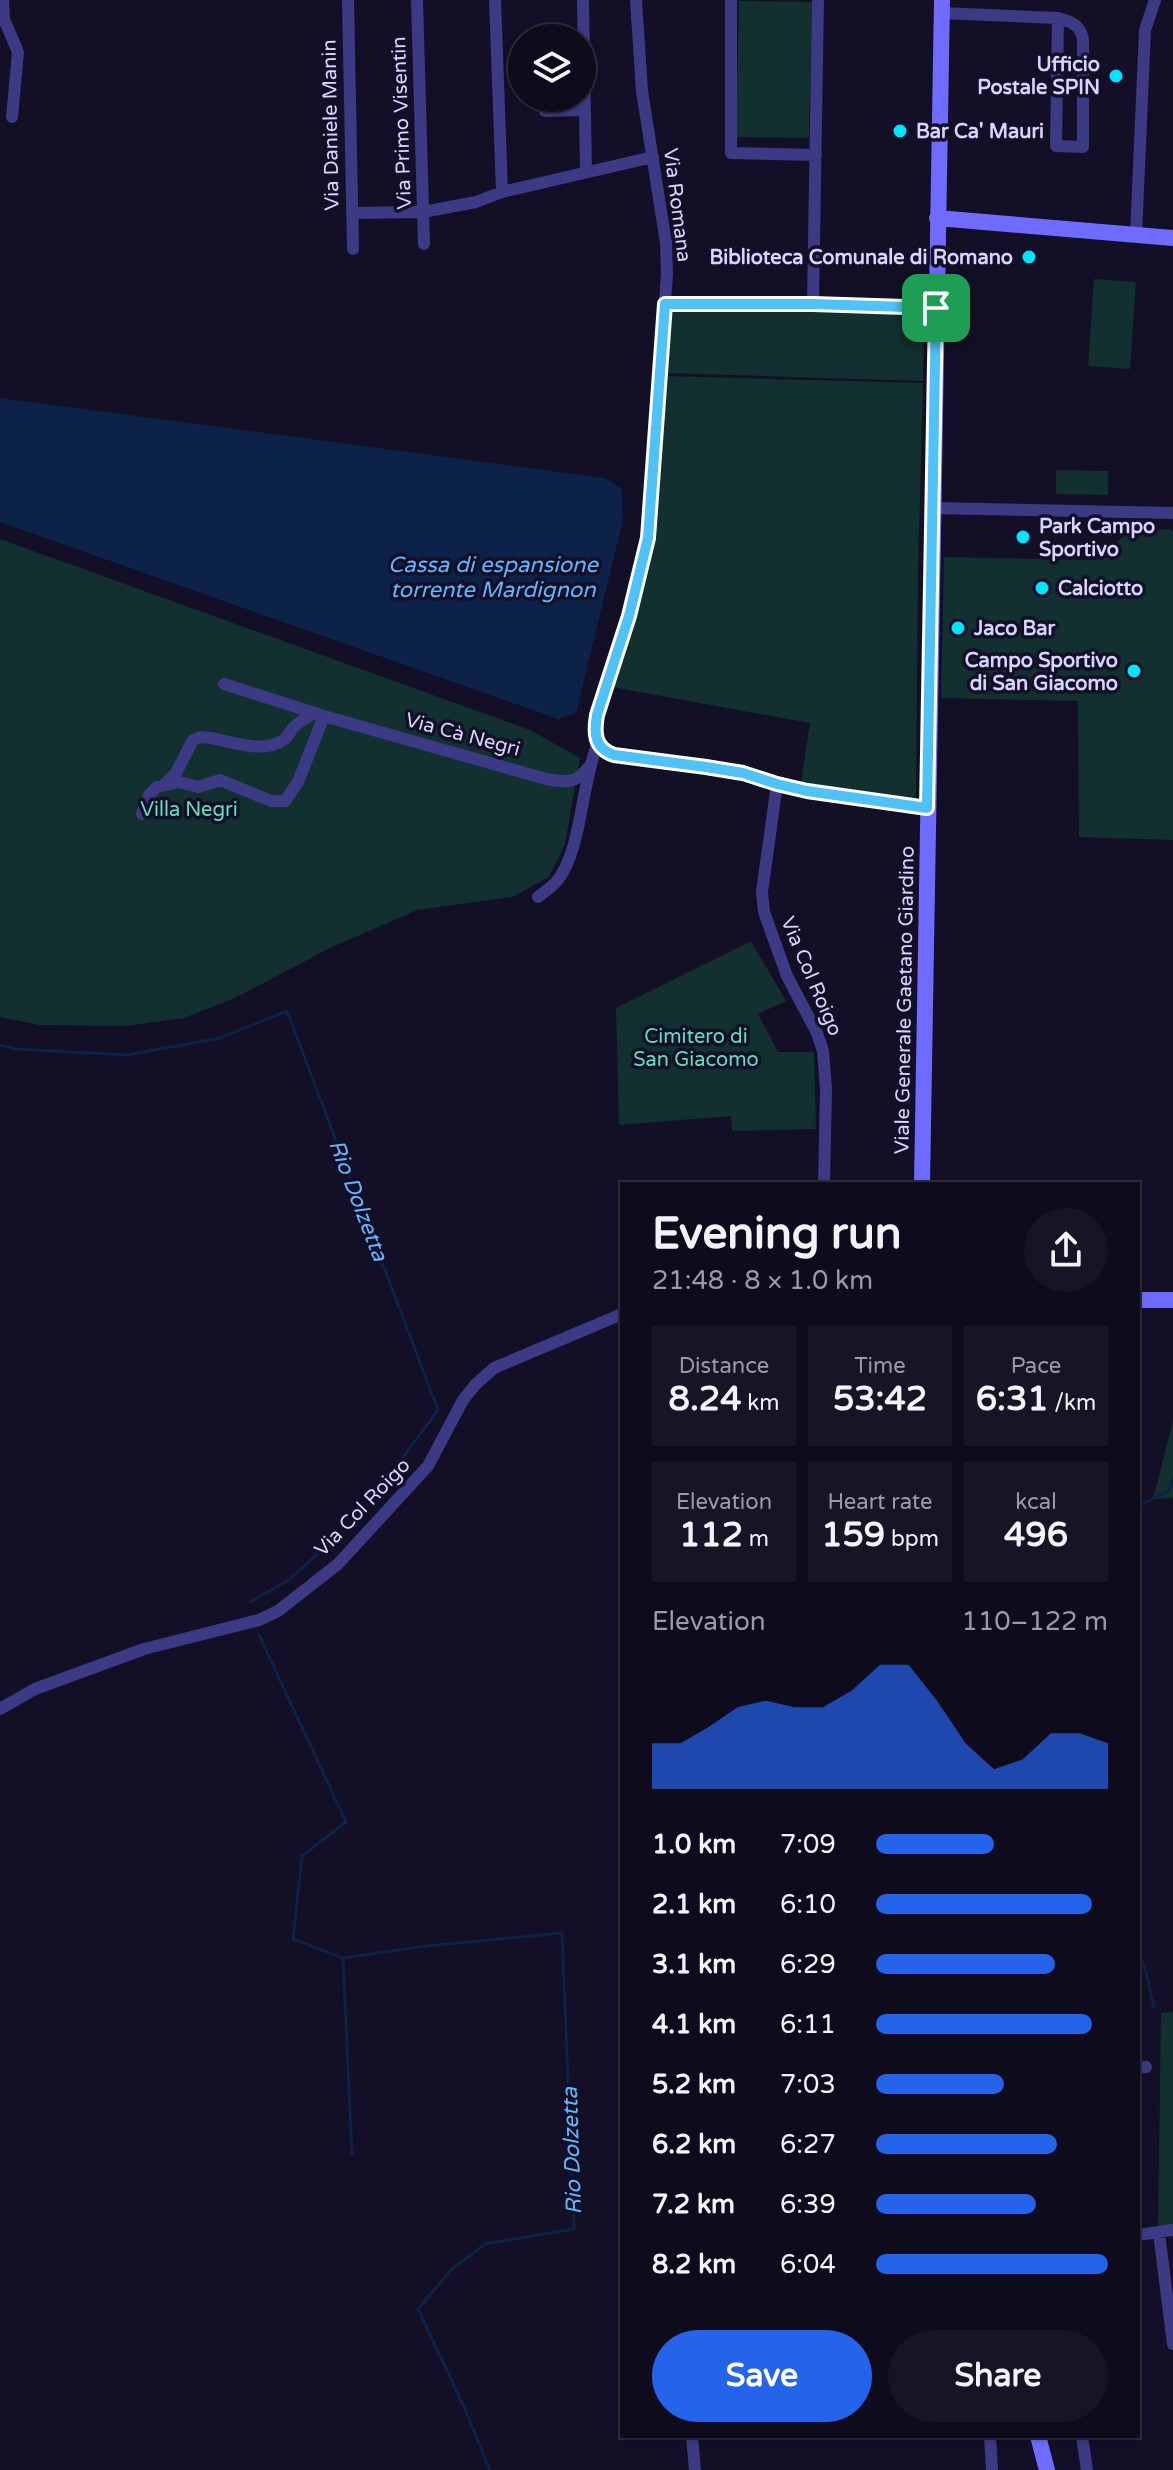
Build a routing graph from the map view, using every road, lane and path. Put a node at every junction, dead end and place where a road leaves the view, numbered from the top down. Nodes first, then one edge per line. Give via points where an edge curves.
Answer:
1 (3, 0) edge
2 (348, 0) edge
3 (417, 0) edge
4 (495, 0) edge
5 (583, 0) edge
6 (636, 0) edge
7 (731, 0) edge
8 (818, 0) edge
9 (1155, 0) edge
10 (942, 7) edge
11 (1058, 18) junction
12 (583, 24) edge
13 (585, 112) edge
14 (12, 117) dead end
15 (816, 155) junction
16 (653, 157) junction
17 (586, 171) junction
18 (502, 192) junction
19 (423, 212) junction
20 (352, 213) junction
21 (937, 218) junction
22 (1136, 235) junction
23 (1173, 238) edge
24 (424, 244) dead end
25 (353, 249) dead end
26 (665, 304) junction
27 (813, 304) junction
28 (936, 308) junction
29 (932, 508) junction
30 (1173, 513) edge
31 (224, 684) dead end
32 (319, 714) junction
33 (598, 743) junction
34 (588, 768) junction
35 (165, 784) junction
36 (777, 784) junction
37 (927, 808) junction
38 (142, 814) dead end
39 (538, 897) dead end
40 (824, 1182) edge
41 (922, 1182) edge
42 (1140, 1300) edge
43 (1173, 1300) edge
44 (620, 1315) edge
45 (0, 1709) edge
46 (1173, 2230) edge
47 (1159, 2233) junction
48 (1140, 2235) edge
49 (1173, 2344) edge
50 (692, 2438) edge
51 (990, 2438) edge
52 (1039, 2438) edge
53 (1082, 2438) edge
54 (695, 2470) edge
55 (992, 2470) edge
56 (1047, 2470) edge
57 (1087, 2470) edge

1 - 14 street via 4,19 18,52
2 - 20 street, Via Daniele Manin
3 - 19 street, Via Primo Visentin
4 - 18 street
5 - 12 street
6 - 16 street, Via Romana via 638,58
7 - 15 street via 731,153
8 - 15 street
9 - 22 street via 1145,30
10 - 11 street
10 - 21 main road, Viale Generale Gaetano Giardino
11 - 11 street via 1056,146 1083,147 1083,39 1074,22
13 - 17 street
15 - 27 street
16 - 17 street
16 - 26 street, Via Romana via 666,243
17 - 18 street
18 - 19 street
19 - 20 street
19 - 24 street, Via Primo Visentin
20 - 25 street, Via Daniele Manin
21 - 22 main road
21 - 28 main road, Viale Generale Gaetano Giardino
22 - 23 main road
26 - 27 street
26 - 33 street, Via Romana via 648,538 597,715
27 - 28 street
28 - 29 main road, Viale Generale Gaetano Giardino
29 - 30 street
29 - 37 main road, Viale Generale Gaetano Giardino
31 - 32 street, Via Cà Negri
32 - 34 street, Via Cà Negri via 546,779 569,782
32 - 35 street via 300,721 278,744 193,740
32 - 35 street via 298,782 285,801 271,801 220,780 198,787
33 - 34 street
33 - 36 street via 614,755 743,773
34 - 39 street via 569,861
35 - 38 street via 149,795
36 - 37 street
36 - 40 street, Via Col Roigo via 763,902 772,939 823,1051
37 - 41 main road, Viale Generale Gaetano Giardino
42 - 43 main road
44 - 45 street, Via Col Roigo via 494,1368 463,1400 428,1466 411,1486 338,1564 278,1611 144,1649 35,1689
46 - 47 street
47 - 48 street
47 - 49 street
50 - 54 street
51 - 55 street
52 - 56 main road
53 - 57 street

